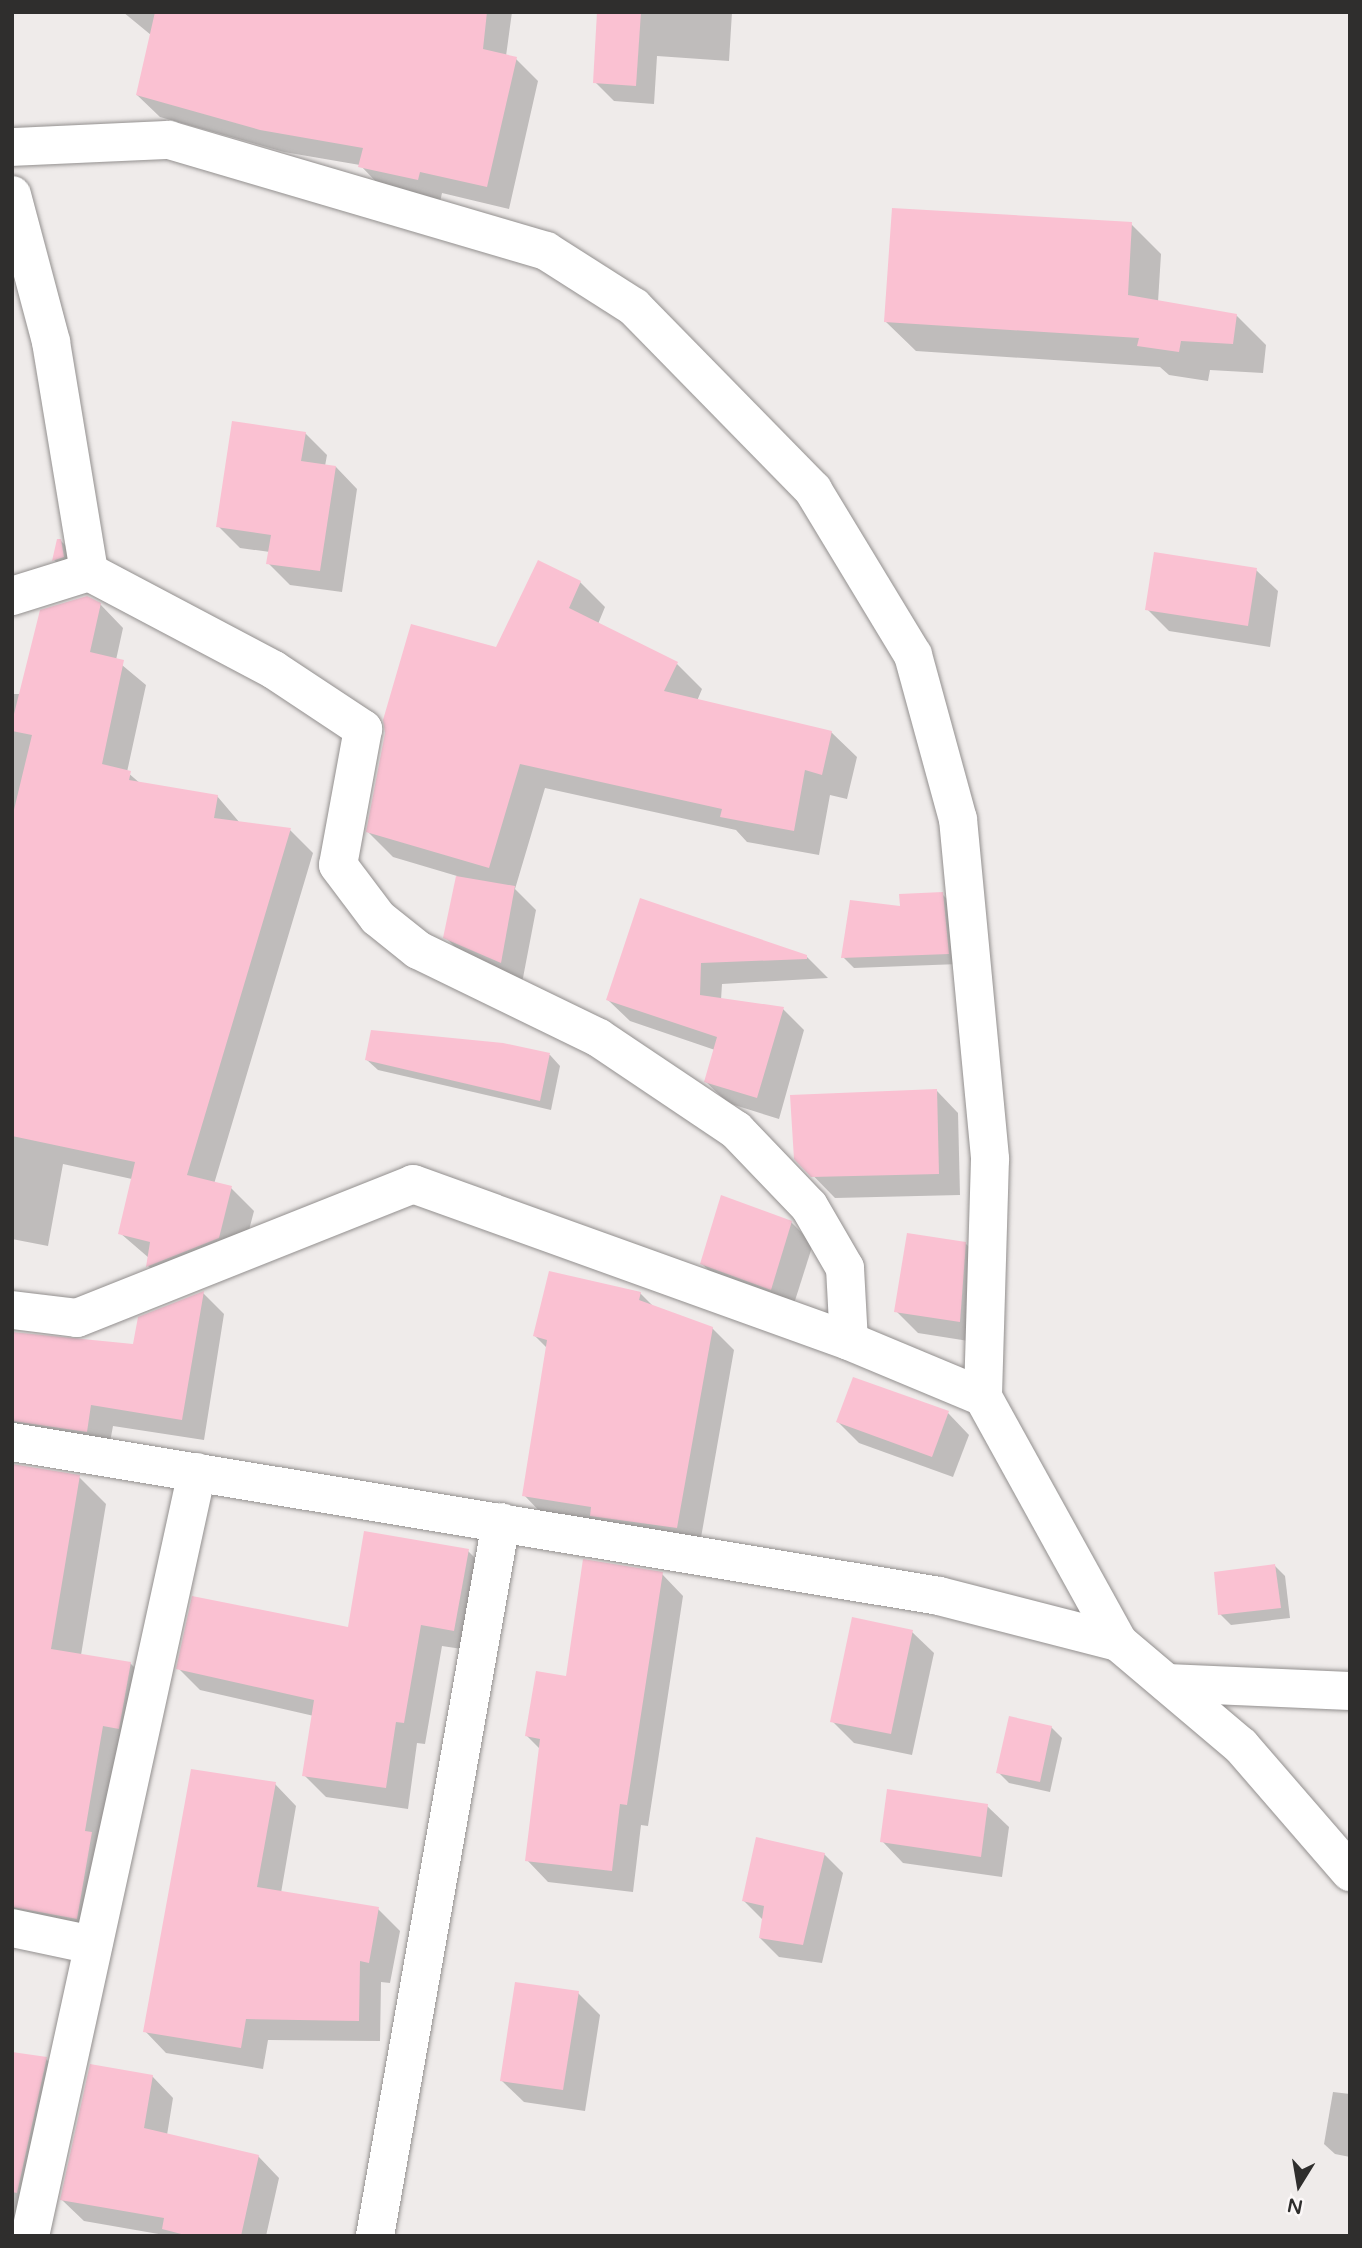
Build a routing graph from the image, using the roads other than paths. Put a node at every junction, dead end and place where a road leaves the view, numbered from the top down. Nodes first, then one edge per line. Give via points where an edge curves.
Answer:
1 (12, 147) edge
2 (12, 195) edge
3 (89, 572) junction
4 (12, 596) edge
5 (12, 1310) edge
6 (849, 1340) junction
7 (983, 1397) junction
8 (12, 1442) edge
9 (197, 1472) junction
10 (501, 1522) junction
11 (1118, 1642) junction
12 (1167, 1683) junction
13 (1350, 1691) edge
14 (1350, 1872) edge
15 (12, 1928) edge
16 (93, 1945) junction
17 (30, 2236) edge
18 (375, 2236) edge

1 - 7 street via 169,140 545,251 634,307 813,490 913,654 958,819 989,1159
2 - 3 street via 51,342
3 - 4 street
3 - 6 street via 274,670 363,729 338,865 378,918 418,950 599,1038 736,1130 809,1206 845,1268
5 - 6 street via 77,1318 413,1184
6 - 7 street
7 - 11 street
8 - 9 street
9 - 10 street
9 - 16 street
10 - 11 street via 939,1596
10 - 18 street
11 - 12 street
12 - 13 street
12 - 14 street via 1241,1746
15 - 16 street
16 - 17 street

